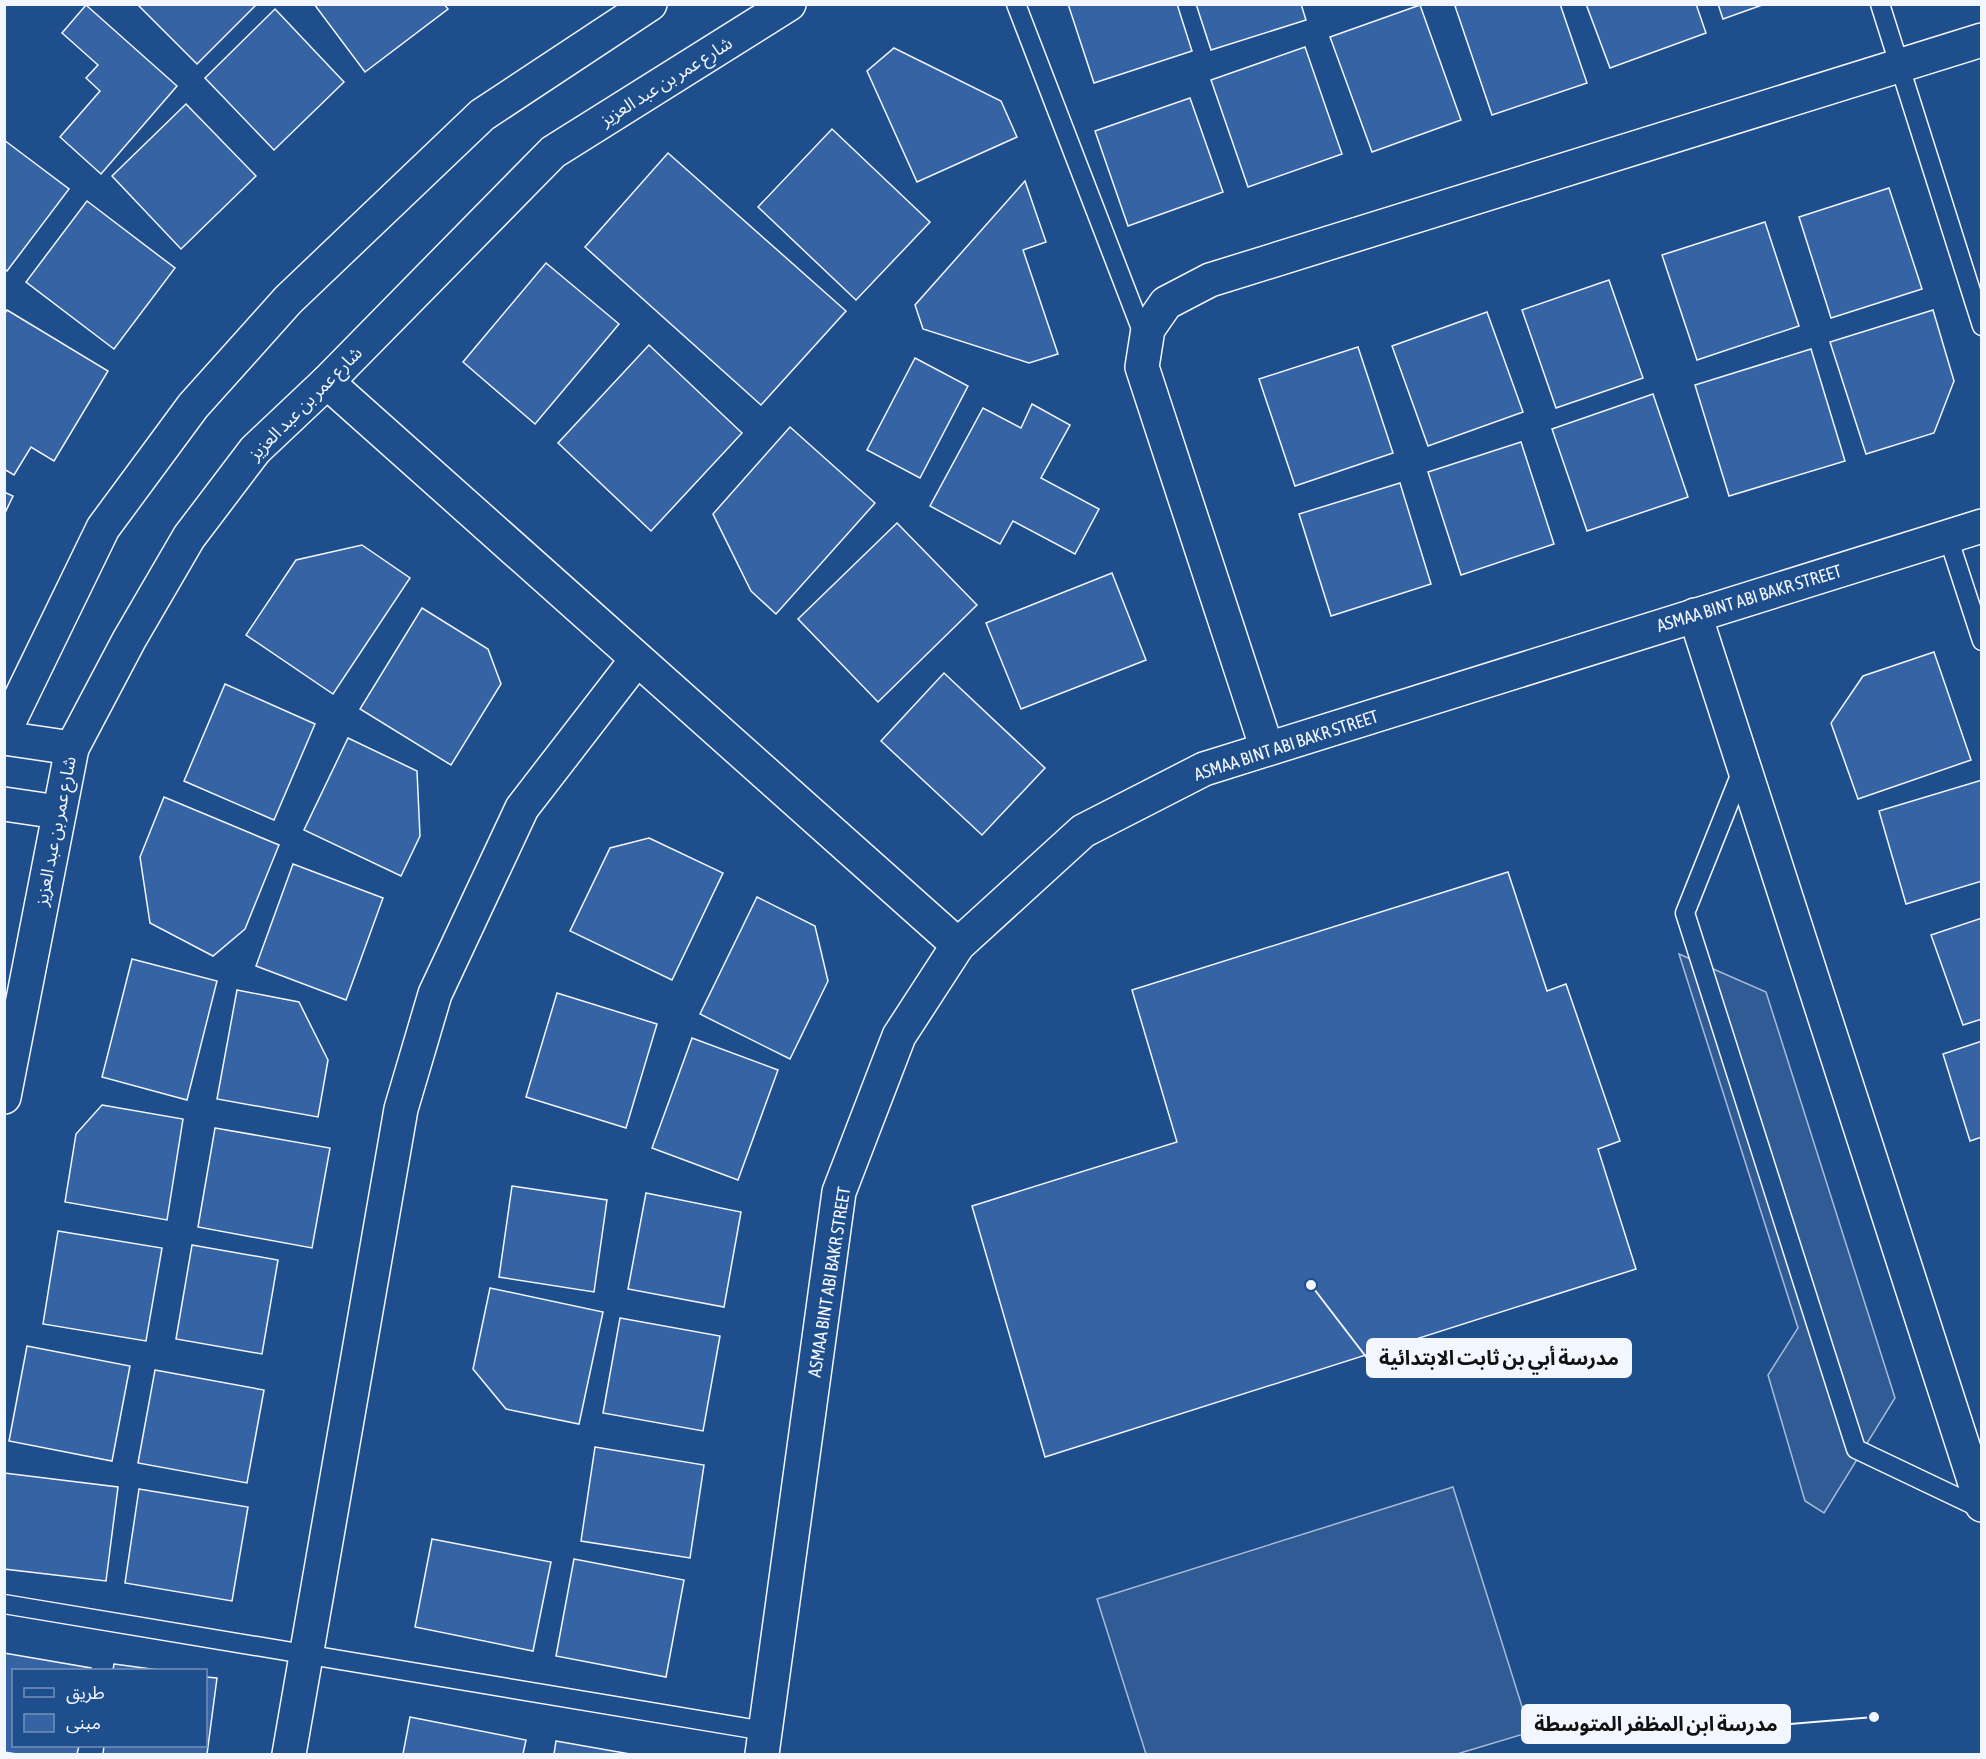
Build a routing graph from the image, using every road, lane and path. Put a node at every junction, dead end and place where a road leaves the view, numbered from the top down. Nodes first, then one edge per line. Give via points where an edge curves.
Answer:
1 (650, 4) edge
2 (789, 4) edge
3 (1016, 4) edge
4 (1881, 4) edge
5 (1982, 40) edge
6 (1899, 66) junction
7 (1982, 326) edge
8 (1146, 341) junction
9 (327, 382) junction
10 (1982, 526) edge
11 (1948, 537) junction
12 (1695, 615) junction
13 (1982, 641) edge
14 (637, 659) junction
15 (4, 732) edge
16 (4, 738) edge
17 (72, 748) junction
18 (1267, 749) junction
19 (1744, 766) junction
20 (4, 804) edge
21 (58, 812) junction
22 (958, 945) junction
23 (4, 1096) edge
24 (1982, 1507) edge
25 (4, 1604) edge
26 (307, 1655) junction
27 (764, 1743) edge
28 (289, 1755) edge

1 - 15 street via 482,115 288,300 193,406 103,528
2 - 9 street, شارع عمر بن عبد العزيز via 553,152
3 - 8 lane
4 - 6 lane
5 - 6 street
6 - 7 lane
6 - 8 street via 1210,280 1166,303 1148,329
8 - 18 street via 1142,367
9 - 14 street
9 - 17 street, شارع عمر بن عبد العزيز via 255,450 189,537
10 - 11 street, ASMAA BINT ABI BAKR STREET
11 - 12 street, ASMAA BINT ABI BAKR STREET
11 - 13 lane
12 - 18 street, ASMAA BINT ABI BAKR STREET
12 - 19 street
14 - 22 street
14 - 26 street via 522,808 435,994 401,1109
16 - 17 street
17 - 21 street, شارع عمر بن عبد العزيز
18 - 22 street, ASMAA BINT ABI BAKR STREET via 1204,769 1083,831
19 - 24 street
19 - 24 lane via 1686,913 1856,1449
20 - 21 street
21 - 23 street, شارع عمر بن عبد العزيز
22 - 27 street, ASMAA BINT ABI BAKR STREET via 899,1036 840,1192
25 - 26 lane
26 - 27 lane
26 - 28 street

